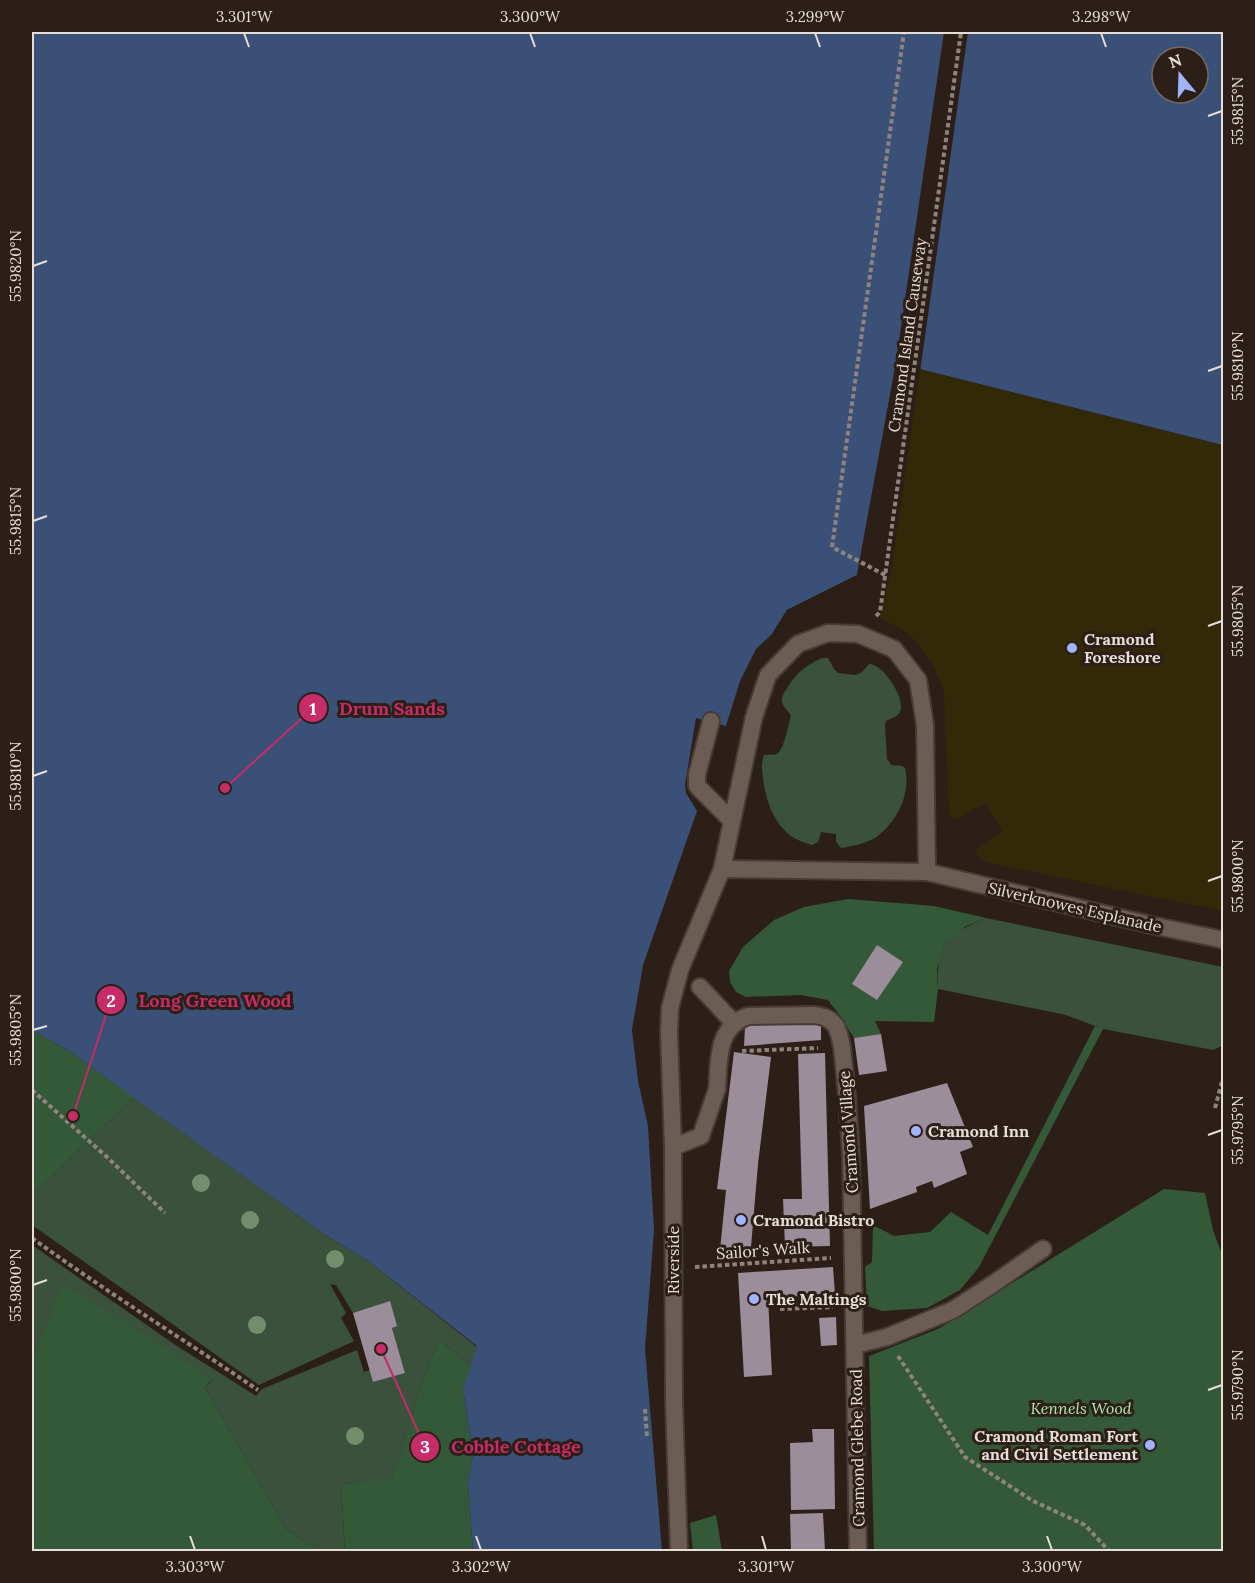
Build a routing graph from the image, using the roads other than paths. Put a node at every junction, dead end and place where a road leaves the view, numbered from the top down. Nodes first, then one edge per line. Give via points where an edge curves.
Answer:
1 (711, 721) dead end
2 (732, 821) junction
3 (722, 869) junction
4 (927, 872) junction
5 (1224, 940) edge
6 (700, 987) dead end
7 (734, 1023) junction
8 (673, 1147) junction
9 (1043, 1249) dead end
10 (855, 1345) junction
11 (680, 1551) edge
12 (858, 1551) edge

1 - 2 street via 697,775 698,786
2 - 3 street
2 - 4 street via 754,717 768,675 798,644 828,633 858,634 894,649 918,680 925,725
3 - 4 street, Silverknowes Esplanade
3 - 8 street, Riverside via 680,970 670,1008
4 - 5 street, Silverknowes Esplanade
6 - 7 street
7 - 8 street via 723,1038 717,1089 701,1136
7 - 10 street, Cramond Village via 748,1016 815,1015 836,1026 842,1047 851,1154
8 - 11 street, Riverside via 674,1401
9 - 10 street via 952,1310 887,1337
10 - 12 street, Cramond Glebe Road

